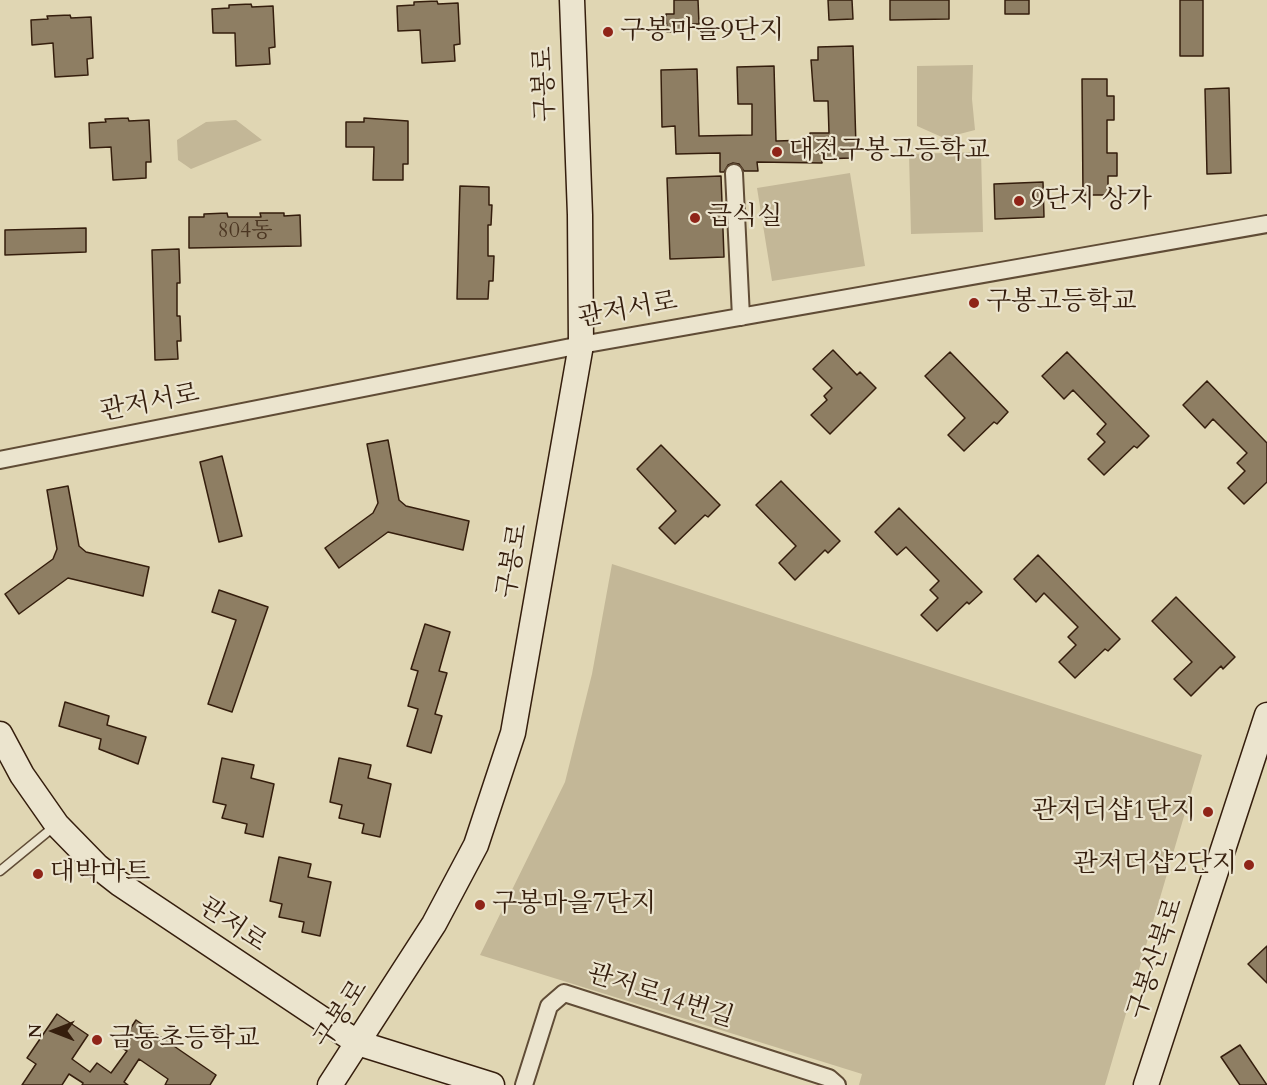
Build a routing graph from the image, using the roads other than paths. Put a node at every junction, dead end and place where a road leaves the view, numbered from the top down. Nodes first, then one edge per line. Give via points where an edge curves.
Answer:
1 (572, 0) edge
2 (734, 173) dead end
3 (1267, 224) edge
4 (741, 316) junction
5 (581, 345) junction
6 (0, 460) edge
7 (1267, 715) edge
8 (0, 734) edge
9 (1262, 750) edge
10 (57, 825) junction
11 (0, 871) edge
12 (358, 1043) junction
13 (330, 1085) edge
14 (492, 1085) edge
15 (524, 1085) edge
16 (837, 1085) edge
17 (1146, 1085) edge

1 - 5 street, 구봉로
2 - 4 street
3 - 4 street, 관저서로
4 - 5 street, 관저서로
5 - 6 street, 관저서로
5 - 12 street, 구봉로 via 513,733 476,845 434,924
7 - 9 street, 구봉산북로
8 - 10 street, 관저로 via 22,775
9 - 17 street, 구봉산북로
10 - 11 lane
10 - 12 street, 관저로 via 120,884
12 - 13 street, 구봉로
12 - 14 street, 관저로
15 - 16 street, 관저로14번길 via 549,1006 564,993 829,1078

